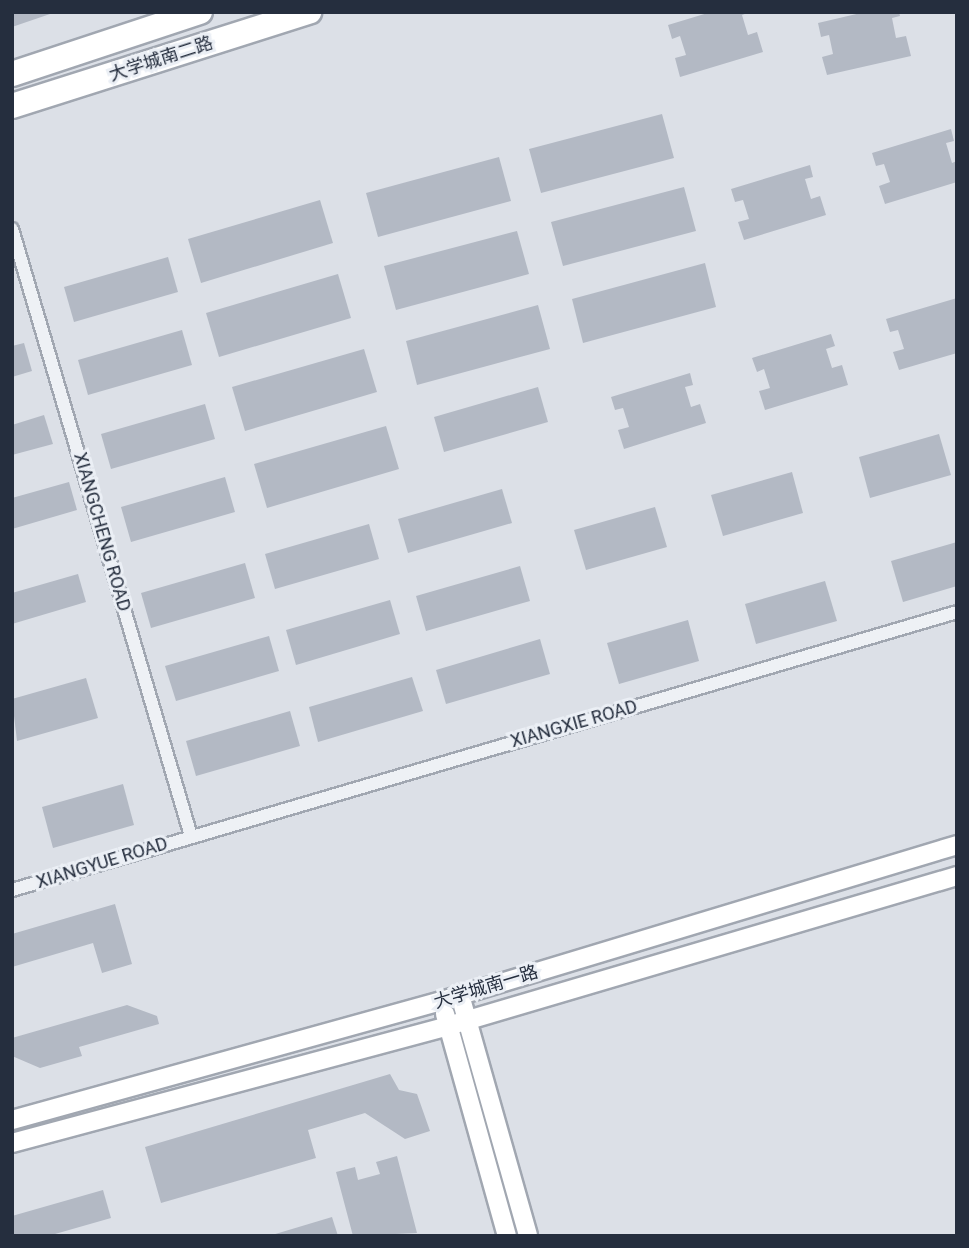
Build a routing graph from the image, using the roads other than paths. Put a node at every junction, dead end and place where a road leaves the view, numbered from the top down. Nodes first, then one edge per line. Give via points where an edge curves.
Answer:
1 (200, 12) edge
2 (309, 12) edge
3 (12, 74) edge
4 (12, 106) edge
5 (12, 229) edge
6 (957, 612) edge
7 (191, 836) junction
8 (957, 845) edge
9 (957, 876) edge
10 (12, 890) edge
11 (460, 995) junction
12 (441, 1001) junction
13 (469, 1020) junction
14 (448, 1026) junction
15 (12, 1120) edge
16 (12, 1143) edge
17 (507, 1236) edge
18 (528, 1236) edge

1 - 3 highway, 大学城南二路
2 - 4 highway, 大学城南二路
5 - 7 street, XIANGCHENG ROAD
6 - 7 street, XIANGXIE ROAD
7 - 10 street, XIANGYUE ROAD
8 - 11 main road, 大学城南一路
9 - 13 main road, 大学城南一路
11 - 12 main road, 大学城南一路
11 - 13 main road
12 - 14 main road
12 - 15 main road, 大学城南一路
13 - 14 main road, 大学城南一路
13 - 18 main road
14 - 16 main road, 大学城南一路
14 - 17 main road

